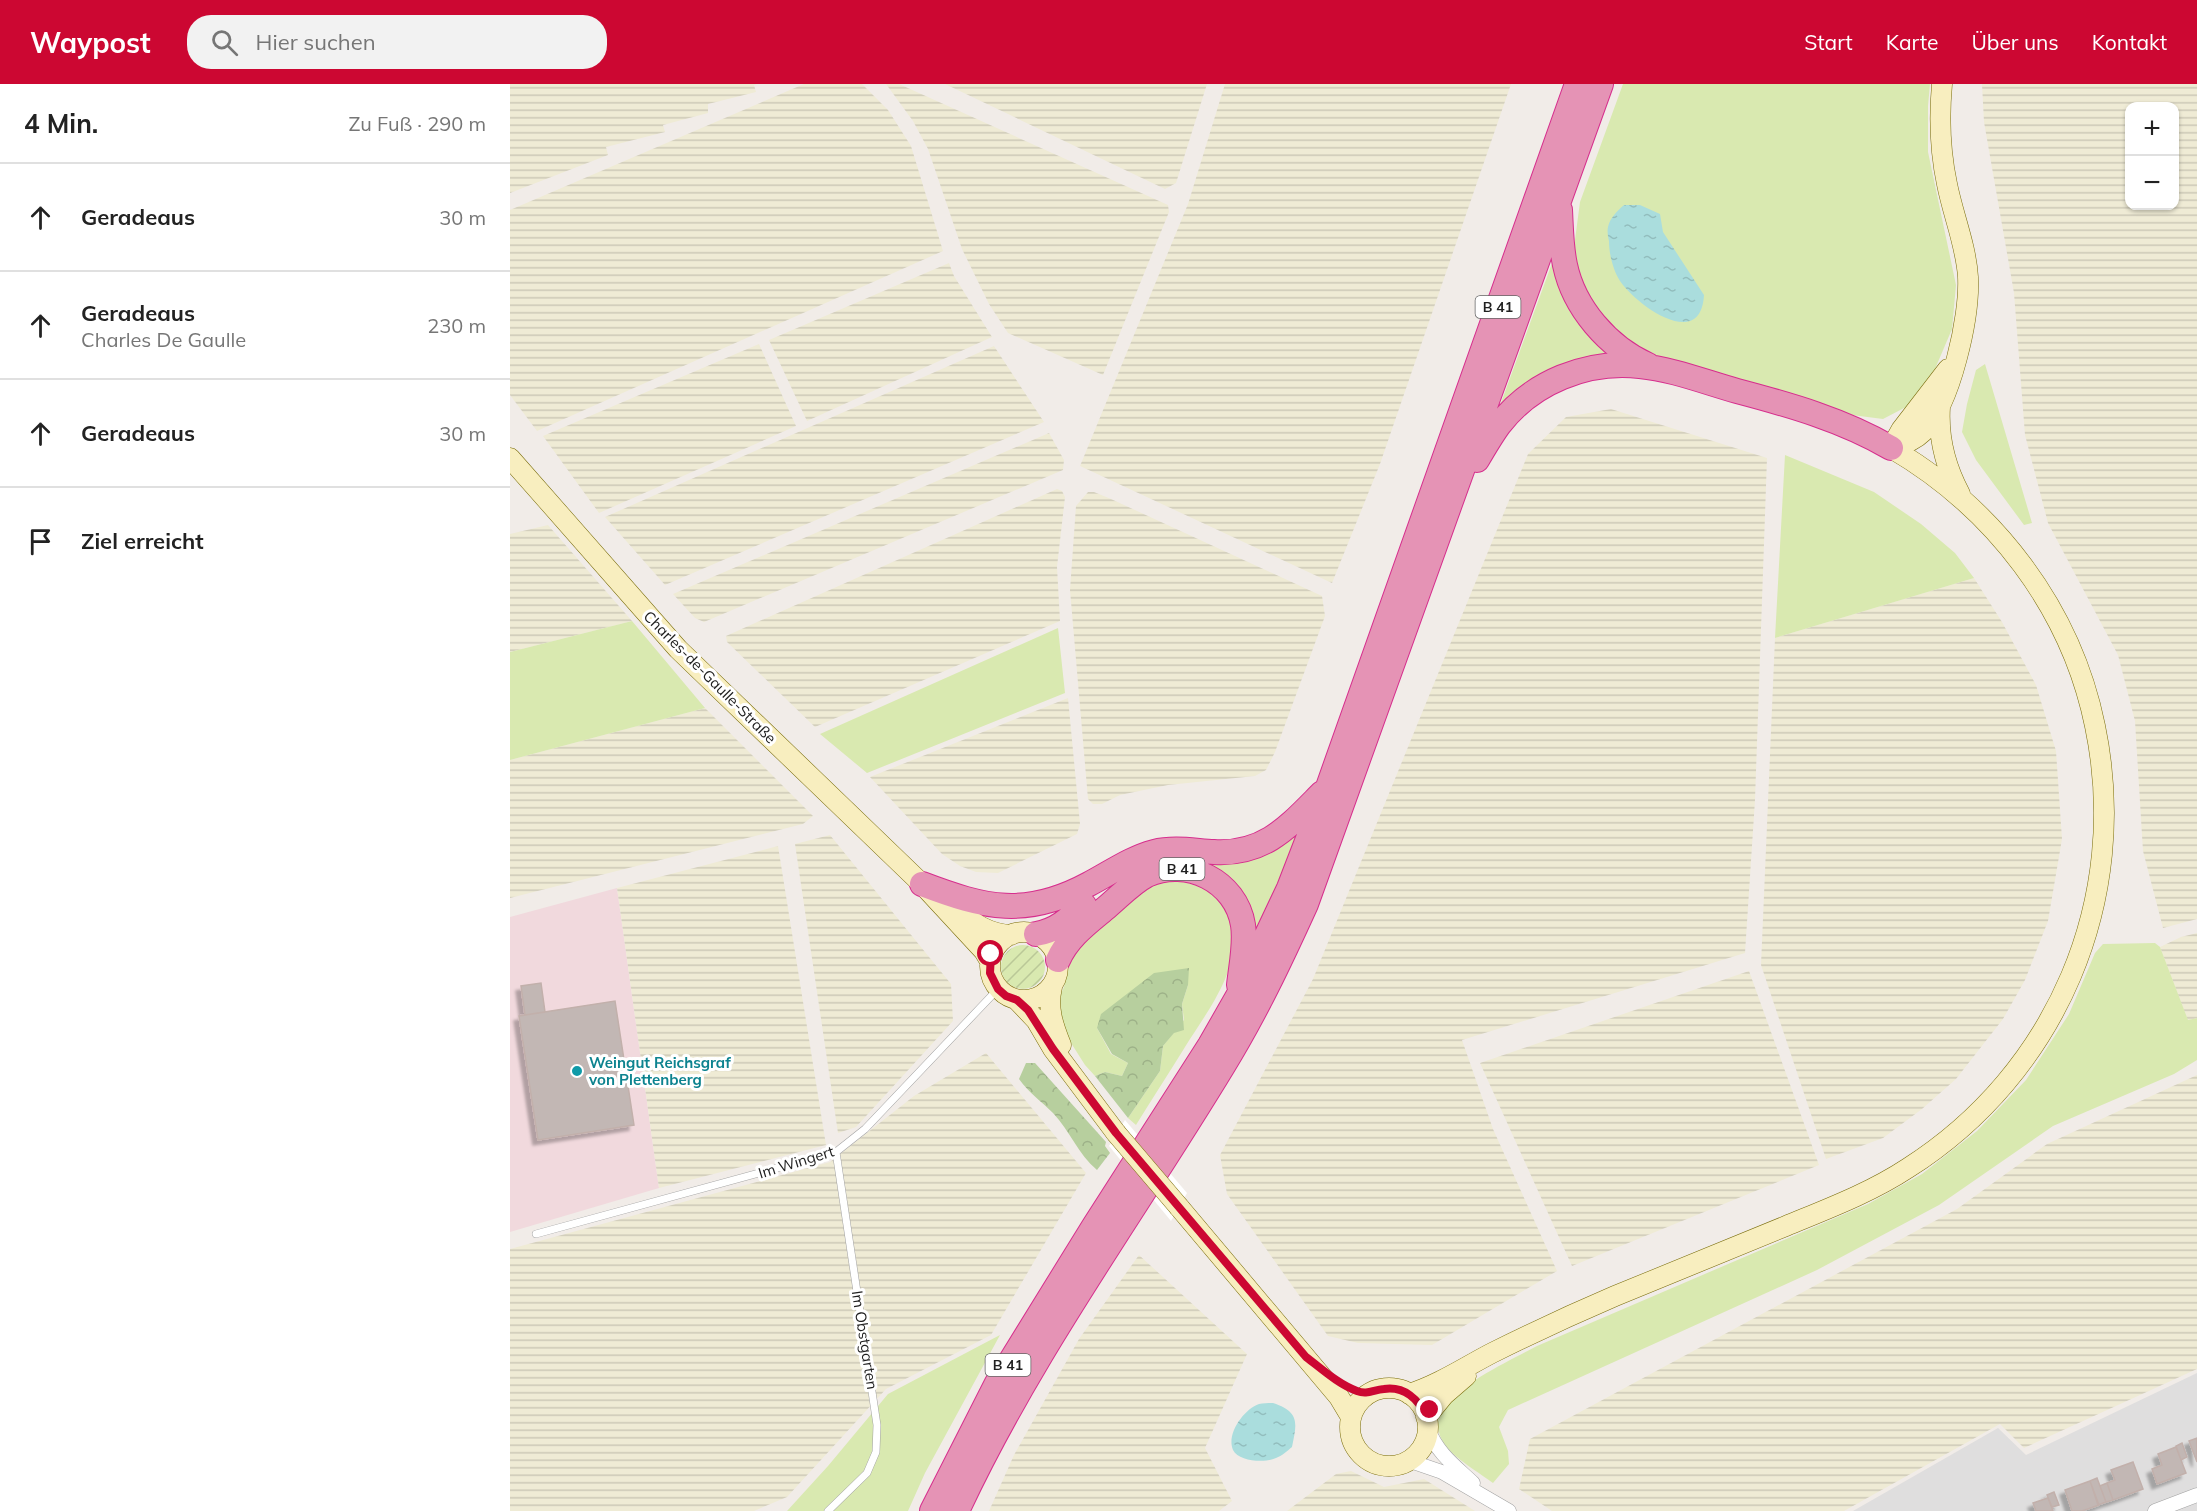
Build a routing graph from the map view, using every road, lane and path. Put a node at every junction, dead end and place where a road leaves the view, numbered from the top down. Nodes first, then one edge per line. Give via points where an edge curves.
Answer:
1 (1577, 84) edge
2 (1601, 84) edge
3 (1942, 84) edge
4 (1559, 202) junction
5 (1955, 360) junction
6 (1659, 369) junction
7 (1941, 404) junction
8 (1891, 448) junction
9 (510, 458) edge
10 (1454, 495) junction
11 (1963, 499) junction
12 (1328, 787) junction
13 (1126, 864) junction
14 (922, 884) junction
15 (1011, 934) junction
16 (1036, 934) junction
17 (1058, 960) junction
18 (990, 961) junction
19 (1052, 987) junction
20 (998, 989) junction
21 (1238, 996) junction
22 (1017, 1000) junction
23 (1076, 1080) junction
24 (836, 1152) junction
25 (536, 1234) dead end
26 (1506, 1346) junction
27 (1306, 1357) junction
28 (1369, 1394) junction
29 (1409, 1394) junction
30 (1351, 1417) junction
31 (1427, 1423) junction
32 (1410, 1461) junction
33 (2197, 1495) edge
34 (1493, 1500) junction
35 (828, 1511) edge
36 (932, 1511) edge
37 (957, 1511) edge
38 (1509, 1511) edge
39 (2155, 1511) edge

1 - 12 highway, B 41
2 - 4 highway, B 41
3 - 5 street via 1942,154 1968,276 1967,310
4 - 6 highway, B 41 via 1565,265 1576,297 1607,337 1631,356
4 - 10 highway, B 41
5 - 7 street
5 - 8 street
6 - 8 highway, B 41 via 1804,410
6 - 10 highway, B 41 via 1623,365 1587,369 1538,390 1499,426
7 - 8 street via 1917,438
7 - 11 street via 1943,453
8 - 11 street, B 41
9 - 14 street, Charles-de-Gaulle-Straße via 678,649
10 - 37 highway, B 41 via 1306,904 1271,980 1224,1065 1019,1393
11 - 26 street, B 41 via 2007,544 2049,605 2084,682 2099,744 2105,818 2097,892 2078,962 2052,1017 2000,1090 1956,1133 1907,1169 1854,1198 1578,1312
12 - 13 highway, B 41 via 1285,829 1252,847 1228,852 1166,850
12 - 21 highway, B 41 via 1289,888
13 - 14 highway, B 41 via 1075,892 1019,906 982,904
13 - 16 highway, B 41 via 1062,925
14 - 15 street, Charles-de-Gaulle-Straße via 986,930
14 - 18 street, Charles-de-Gaulle-Straße
15 - 16 street
15 - 18 street via 999,942
16 - 17 street via 1050,944
17 - 19 street
17 - 21 highway, B 41 via 1073,936 1137,882 1170,869 1193,871 1222,886 1240,913 1244,935
18 - 20 street via 992,979
19 - 22 street via 1036,999
19 - 23 street via 1052,1022
20 - 22 street
20 - 24 lane, Im Wingert via 865,1130
21 - 36 highway, B 41 via 997,1383
22 - 23 street via 1036,1020
23 - 27 street, bridge via 1116,1133
24 - 25 lane, Im Wingert
24 - 35 lane, Im Obstgarten via 877,1425 876,1452 867,1473
26 - 29 street, B 41
26 - 31 street, B 41 via 1456,1384 1430,1410
27 - 28 street via 1342,1384
27 - 30 street
28 - 29 street via 1388,1388
28 - 30 street via 1358,1403
29 - 31 street via 1420,1404
30 - 32 street via 1352,1441 1367,1461 1384,1467
31 - 32 street via 1423,1447
31 - 34 street via 1440,1453
32 - 34 street via 1442,1472
33 - 39 street
34 - 38 street

